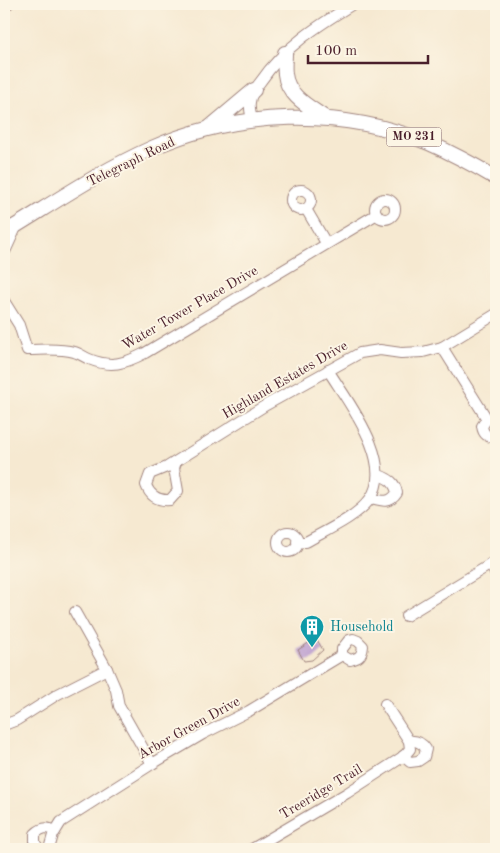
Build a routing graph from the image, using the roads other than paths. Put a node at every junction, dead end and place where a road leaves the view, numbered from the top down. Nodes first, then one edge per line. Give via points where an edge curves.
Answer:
1 (8, 4) edge
2 (353, 4) edge
3 (4, 6) edge
4 (285, 53) junction
5 (254, 90) junction
6 (324, 118) junction
7 (252, 121) junction
8 (207, 129) junction
9 (496, 178) edge
10 (306, 208) dead end
11 (376, 214) dead end
12 (9, 230) edge
13 (326, 243) junction
14 (4, 248) edge
15 (4, 301) edge
16 (496, 314) edge
17 (442, 347) junction
18 (328, 370) junction
19 (492, 419) edge
20 (496, 436) edge
21 (176, 462) dead end
22 (379, 475) junction
23 (371, 498) junction
24 (297, 542) dead end
25 (493, 563) edge
26 (496, 575) edge
27 (75, 612) dead end
28 (406, 616) dead end
29 (342, 655) dead end
30 (107, 669) junction
31 (385, 704) dead end
32 (4, 725) edge
33 (409, 741) junction
34 (403, 756) junction
35 (152, 764) junction
36 (55, 831) junction
37 (39, 849) edge
38 (49, 849) edge
39 (252, 849) edge

1 - 3 street
2 - 4 street via 317,26
4 - 5 street
4 - 6 main road via 285,75 293,93
5 - 7 street via 250,105
5 - 8 main road
6 - 7 main road, Telegraph Road / MO 231
6 - 9 main road, Telegraph Road / MO 231 via 362,123 407,135 450,152
7 - 8 main road, Telegraph Road / MO 231
8 - 12 main road, Telegraph Road / MO 231 via 152,148 124,162
10 - 13 street
11 - 13 street, Water Tower Place Drive
12 - 14 main road
13 - 15 street, Water Tower Place Drive via 145,353 115,365 75,352 27,350
16 - 17 street, Highland Estates Drive
17 - 18 street, Highland Estates Drive via 423,352 380,350 360,353
17 - 19 street
18 - 21 street, Highland Estates Drive
18 - 22 street via 375,451
19 - 20 street via 483,424 483,431 489,437
22 - 23 street
22 - 23 street via 390,480 398,494 385,502
23 - 24 street via 350,516 306,542
25 - 26 street
25 - 28 street
27 - 30 street
29 - 35 street, Arbor Green Drive
30 - 32 street
30 - 35 street via 119,706
31 - 33 street
33 - 34 street via 410,748
33 - 34 street via 422,743 426,749 424,757 418,762 410,762
34 - 39 street, Treeridge Trail
35 - 36 street, Arbor Green Drive via 61,822
36 - 37 street via 44,828 34,834
36 - 38 street, Arbor Green Drive

